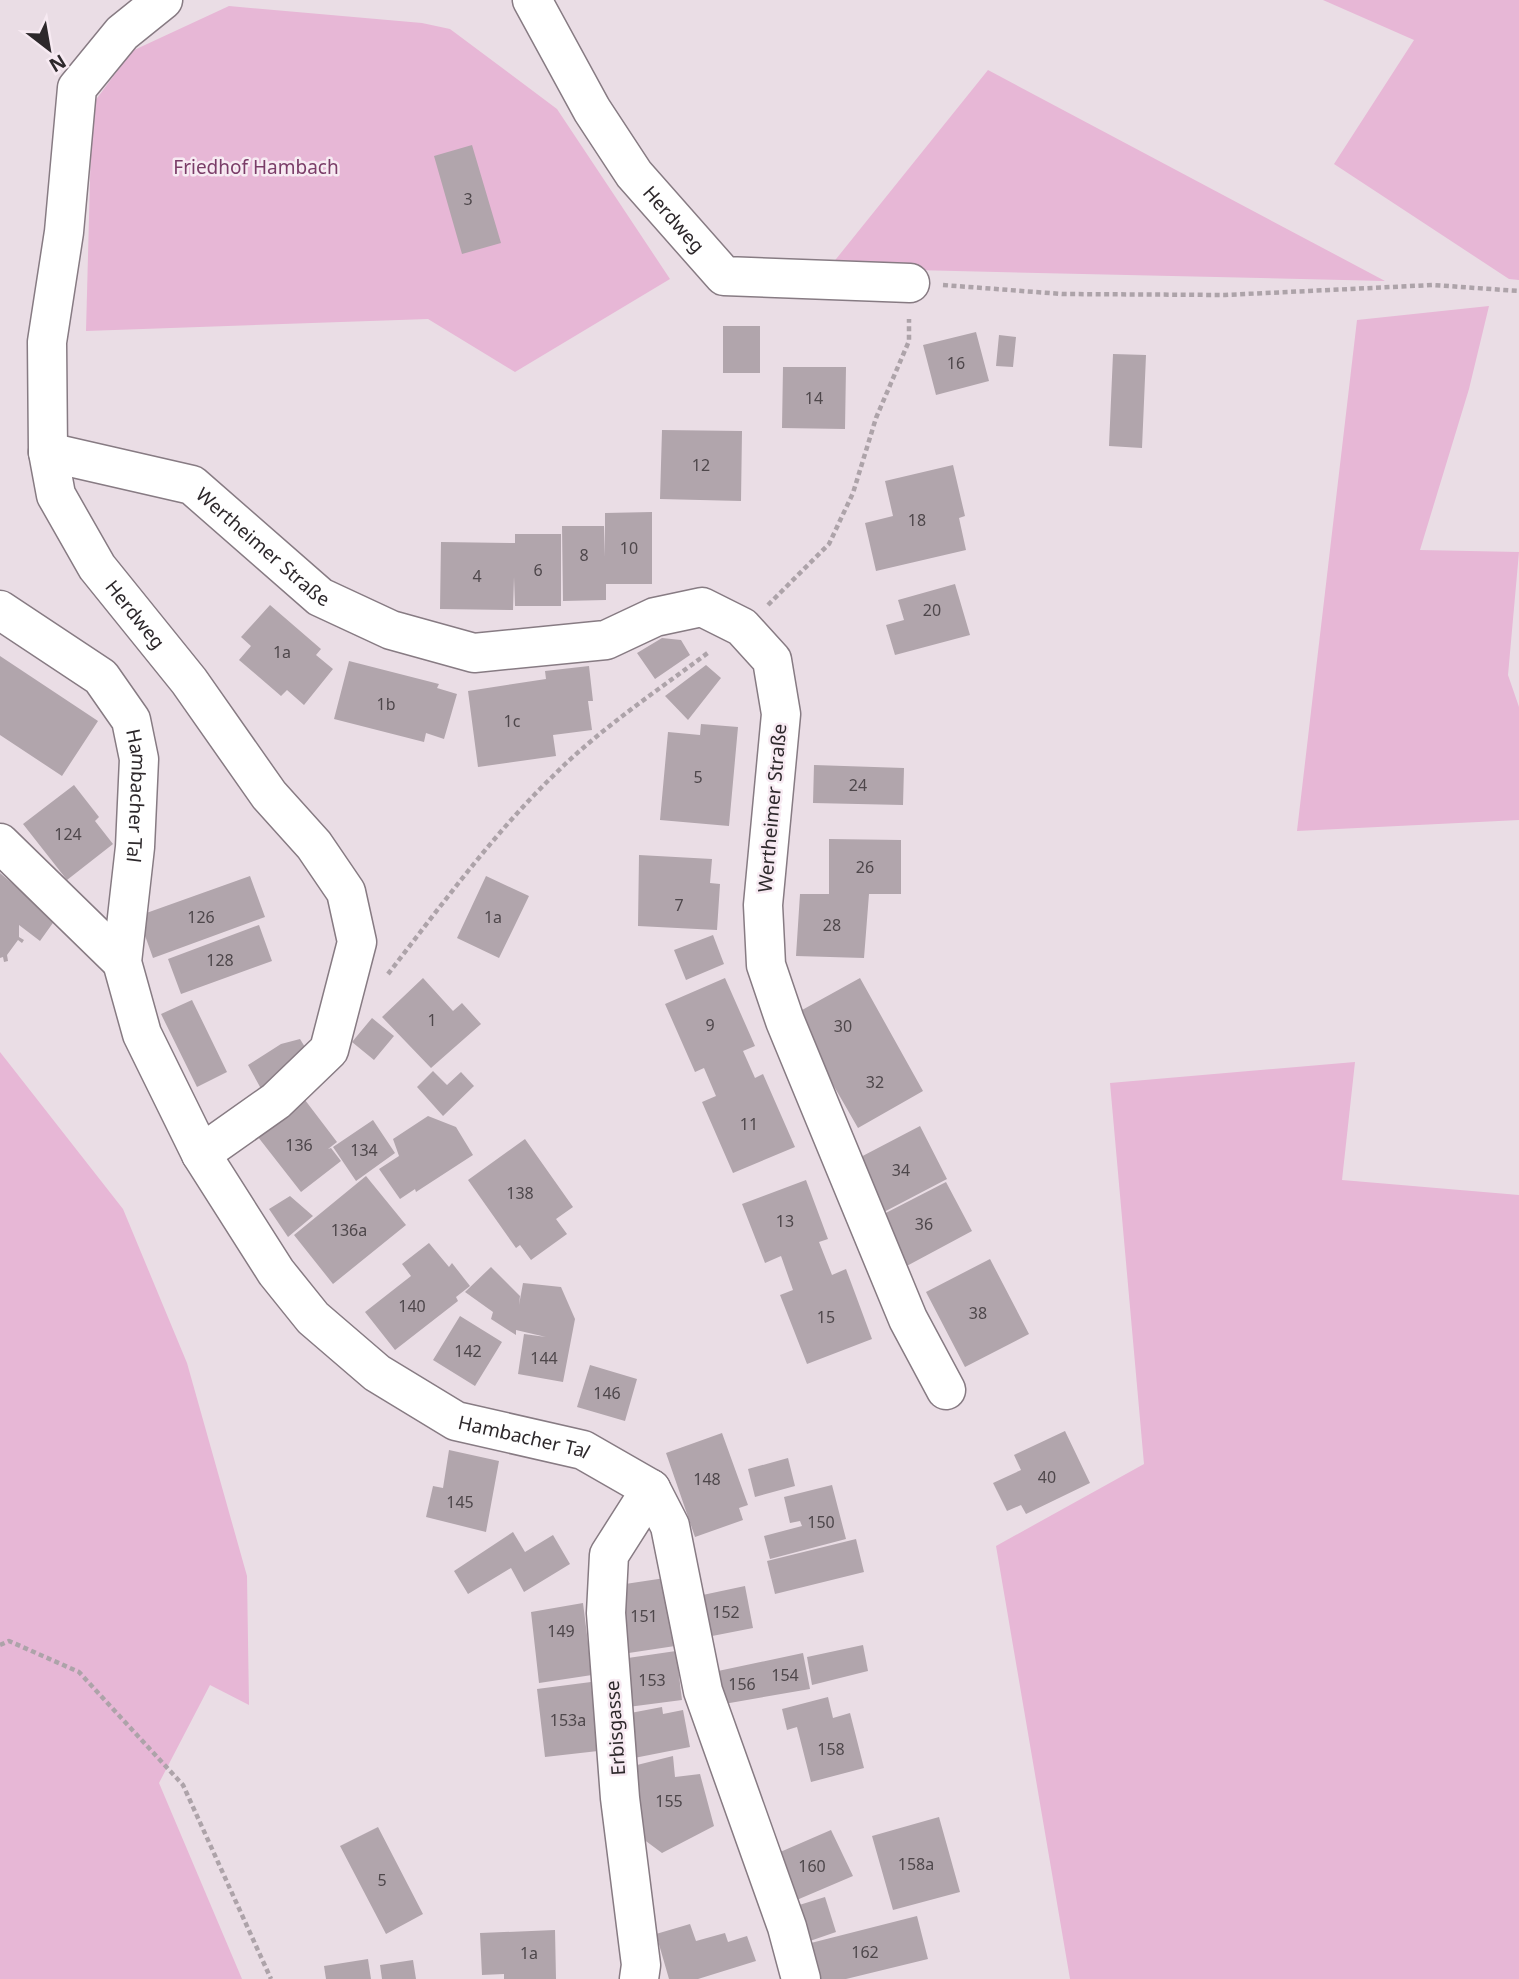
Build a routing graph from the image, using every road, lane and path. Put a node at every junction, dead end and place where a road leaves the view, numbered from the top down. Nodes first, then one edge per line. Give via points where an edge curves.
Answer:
1 (163, 0) edge
2 (532, 0) edge
3 (554, 17) edge
4 (910, 283) junction
5 (1519, 291) edge
6 (48, 452) junction
7 (0, 610) edge
8 (742, 627) junction
9 (0, 843) edge
10 (122, 962) junction
11 (379, 985) dead end
12 (201, 1153) junction
13 (946, 1390) dead end
14 (651, 1489) junction
15 (0, 1645) edge
16 (271, 1979) edge
17 (639, 1979) edge
18 (801, 1979) edge

1 - 6 street, Herdweg via 122,33 77,88 64,232 47,342
2 - 3 street, Herdweg
3 - 4 street, Herdweg via 592,110 634,174 724,276
4 - 5 path via 1090,294 1225,295 1433,285
4 - 8 path via 909,341 876,418 853,493 829,544
6 - 8 street, Wertheimer Straße via 192,485 320,597 391,630 474,653 606,640 655,617 702,607
6 - 12 street, Herdweg via 56,495 97,566 189,681 269,795 314,845 346,892 357,942 329,1050 276,1101
7 - 10 street, Hambacher Tal via 101,677 131,720 139,759
8 - 11 path via 555,774
8 - 13 street, Wertheimer Straße via 772,660 781,713 763,905 766,965 908,1319
9 - 10 street
10 - 12 street, Hambacher Tal via 142,1034
12 - 14 street, Hambacher Tal via 276,1272 305,1308 377,1373 456,1421 583,1450
14 - 17 street, Erbisgasse via 609,1555 607,1613
14 - 18 street via 670,1526 703,1692 788,1927
15 - 16 path via 9,1641 79,1672 183,1785

